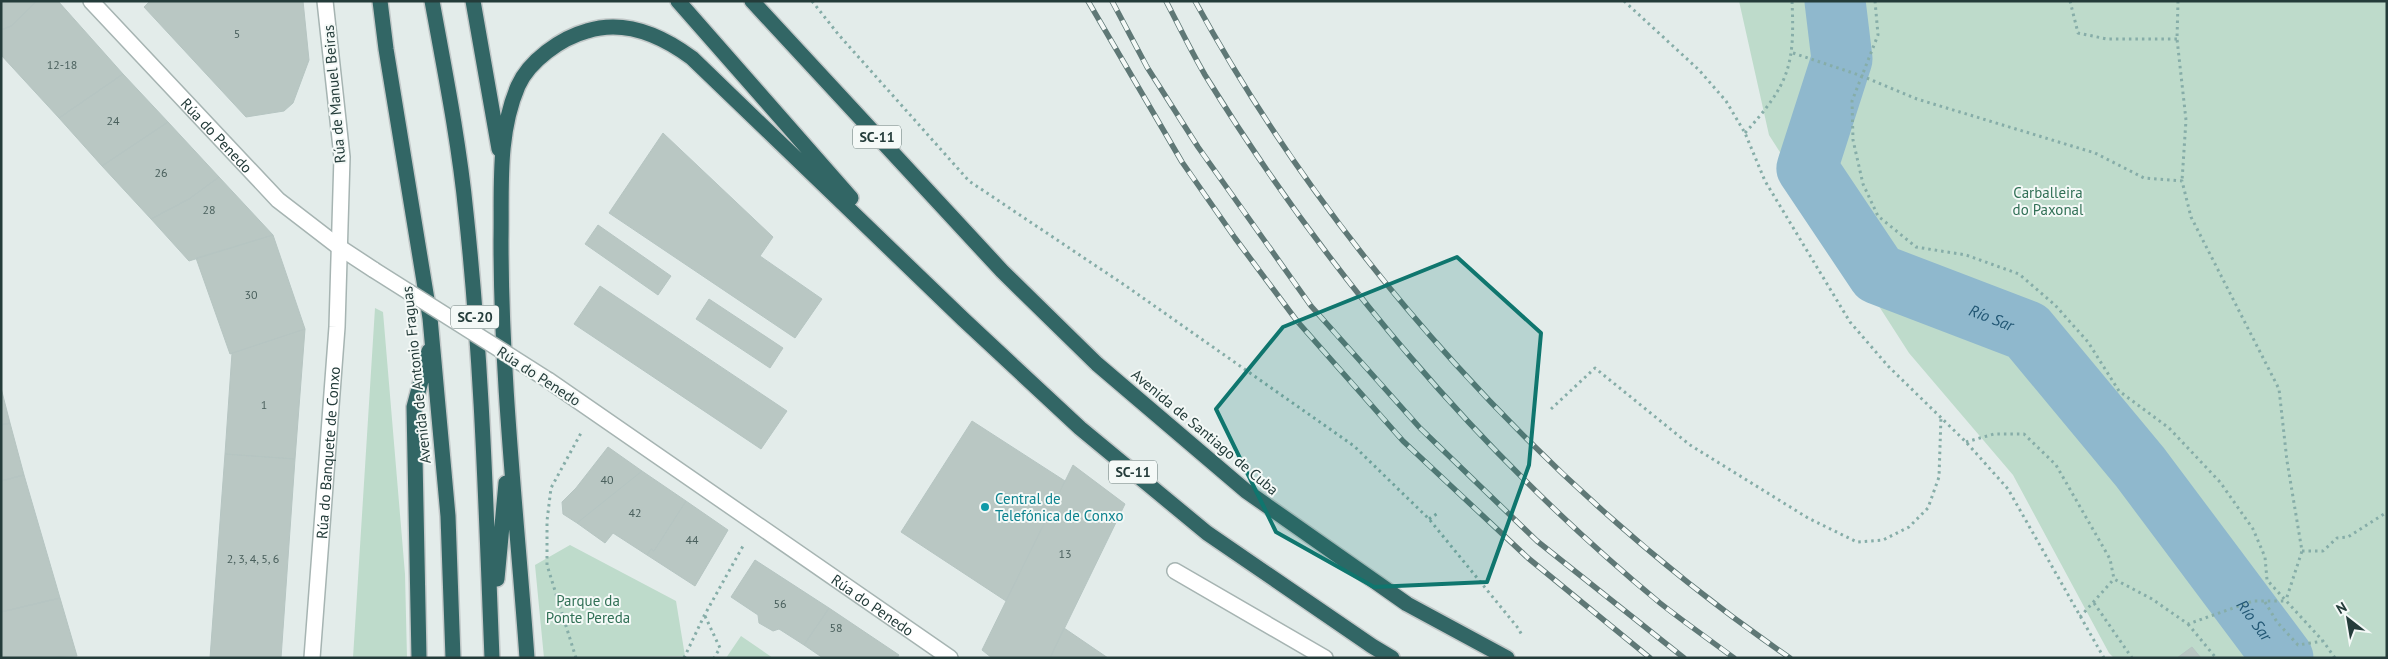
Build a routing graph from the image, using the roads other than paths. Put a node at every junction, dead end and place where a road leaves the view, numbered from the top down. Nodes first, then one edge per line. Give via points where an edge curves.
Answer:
1 (91, 1) edge
2 (325, 1) edge
3 (380, 1) edge
4 (432, 1) edge
5 (473, 1) edge
6 (678, 1) edge
7 (752, 1) edge
8 (501, 165) junction
9 (339, 247) junction
10 (916, 272) junction
11 (501, 294) junction
12 (432, 343) junction
13 (482, 395) junction
14 (510, 444) junction
15 (1175, 571) dead end
16 (491, 636) junction
17 (312, 658) edge
18 (419, 658) edge
19 (453, 658) edge
20 (492, 658) edge
21 (527, 658) edge
22 (950, 658) edge
23 (1325, 658) edge
24 (1392, 658) edge
25 (1507, 658) edge

1 - 9 street, Rúa do Penedo via 278,200
2 - 9 street, Rúa de Manuel Beiras via 342,156
3 - 12 highway, Avenida de Antonio Fraguas / SC-20
4 - 13 highway, SC-20 via 463,186
5 - 8 highway
6 - 10 highway, SC-11
7 - 25 highway, Avenida de Santiago de Cuba / SC-11 via 1002,271 1097,364 1246,491 1407,604
8 - 10 highway via 510,110 519,84 532,66 577,33 601,26 649,32 692,58
8 - 11 highway
9 - 17 street, Rúa do Banquete de Conxo via 336,336
9 - 22 street, Rúa do Penedo, bridge via 548,380
10 - 24 highway, SC-11 via 1080,428 1207,534
11 - 13 highway
11 - 14 highway
12 - 18 highway via 414,407
12 - 19 highway, Avenida de Antonio Fraguas / SC-20 via 448,516
13 - 16 highway, SC-20
14 - 16 highway
14 - 21 highway
15 - 23 street
16 - 20 highway, SC-20

